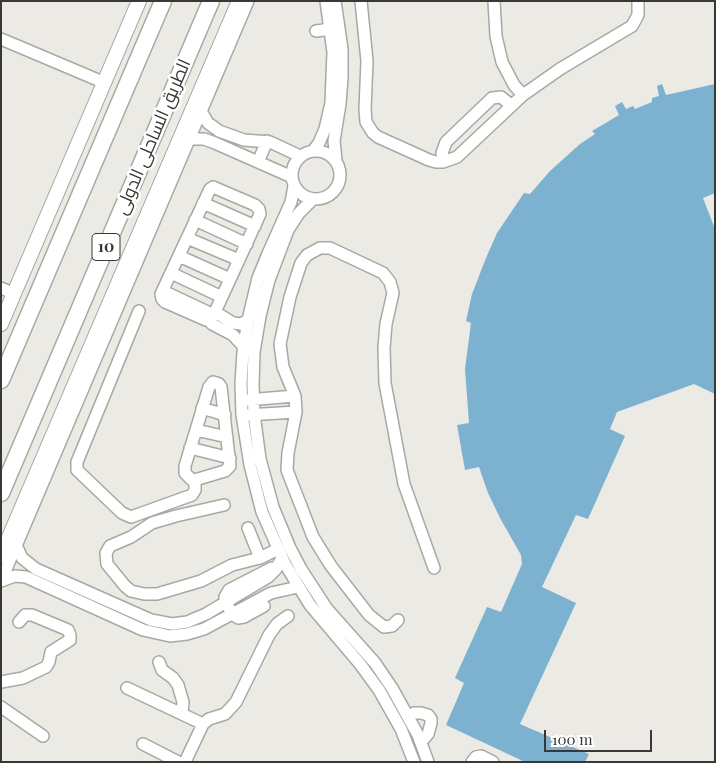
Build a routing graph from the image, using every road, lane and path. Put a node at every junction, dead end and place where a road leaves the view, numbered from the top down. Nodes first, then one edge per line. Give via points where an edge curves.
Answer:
1 (132, 1) edge
2 (138, 1) edge
3 (163, 1) edge
4 (210, 1) edge
5 (229, 1) edge
6 (239, 1) edge
7 (248, 1) edge
8 (326, 1) edge
9 (335, 1) edge
10 (361, 1) edge
11 (494, 1) edge
12 (638, 1) edge
13 (331, 32) junction
14 (316, 34) dead end
15 (1, 38) edge
16 (98, 80) junction
17 (523, 95) junction
18 (511, 105) junction
19 (197, 109) junction
20 (330, 130) junction
21 (189, 139) junction
22 (267, 141) junction
23 (313, 150) junction
24 (300, 156) junction
25 (336, 160) junction
26 (258, 162) junction
27 (443, 162) junction
28 (293, 182) junction
29 (313, 199) junction
30 (203, 203) junction
31 (195, 220) junction
32 (255, 226) junction
33 (187, 238) junction
34 (246, 244) junction
35 (179, 256) junction
36 (239, 260) junction
37 (171, 273) junction
38 (230, 279) junction
39 (5, 289) edge
40 (222, 297) junction
41 (1, 307) edge
42 (139, 310) dead end
43 (212, 315) junction
44 (248, 320) junction
45 (1, 324) edge
46 (224, 324) junction
47 (244, 347) junction
48 (1, 380) edge
49 (296, 396) junction
50 (277, 398) junction
51 (248, 400) junction
52 (202, 408) junction
53 (296, 412) junction
54 (278, 413) junction
55 (67, 414) junction
56 (254, 414) junction
57 (224, 415) junction
58 (242, 415) junction
59 (196, 430) junction
60 (227, 437) junction
61 (190, 448) junction
62 (230, 463) junction
63 (250, 466) junction
64 (196, 480) junction
65 (1, 493) edge
66 (224, 505) dead end
67 (268, 509) junction
68 (15, 513) junction
69 (248, 528) dead end
70 (5, 546) edge
71 (281, 555) junction
72 (260, 558) junction
73 (434, 568) dead end
74 (1, 581) edge
75 (294, 588) junction
76 (226, 602) junction
77 (108, 608) junction
78 (323, 612) junction
79 (232, 614) junction
80 (288, 616) dead end
81 (398, 620) dead end
82 (19, 622) dead end
83 (159, 662) dead end
84 (1, 682) edge
85 (127, 688) dead end
86 (1, 707) edge
87 (182, 714) junction
88 (408, 717) junction
89 (204, 724) junction
90 (43, 736) dead end
91 (421, 742) junction
92 (143, 744) dead end
93 (178, 762) edge
94 (185, 762) edge
95 (414, 762) edge
96 (428, 762) edge
97 (472, 762) edge
98 (493, 762) edge

1 - 16 main road
2 - 45 main road
3 - 48 highway, 10
4 - 65 highway, الطريق الساحلى الدولى / 10
5 - 68 main road
6 - 19 main road
7 - 19 street
8 - 13 street
9 - 20 street via 342,68 340,104
10 - 27 street via 367,61 365,116 369,128 383,139 429,160
11 - 17 street via 496,36 502,62
12 - 17 street via 638,14 632,26
13 - 14 street via 324,30
13 - 20 street
15 - 16 street
16 - 39 main road
17 - 18 street
18 - 27 street via 457,157
18 - 27 street via 501,97 492,98 446,142
19 - 21 street
19 - 22 street via 219,131 244,140
19 - 55 main road
20 - 23 street
20 - 25 street
21 - 26 street via 210,141
21 - 55 street
22 - 24 street
22 - 26 street
23 - 24 street
23 - 25 street via 326,152
24 - 28 street via 293,166
25 - 29 street via 340,172 338,184 325,198
26 - 28 street
28 - 29 street via 302,195
28 - 44 street via 291,202 258,278
29 - 51 street via 293,221 279,252 256,337
30 - 31 street
30 - 32 street
30 - 32 street via 210,189 216,187 257,206 260,214
31 - 33 street
31 - 34 street
32 - 34 street
33 - 35 street
33 - 36 street
34 - 36 street
35 - 37 street
35 - 38 street
36 - 38 street
37 - 40 street
37 - 43 street via 163,291
38 - 40 street
39 - 41 main road
40 - 43 street
42 - 64 street via 77,462 77,470 122,514 131,517 192,495
43 - 46 street
44 - 46 street
44 - 47 street
46 - 47 street
47 - 51 street
49 - 50 street
49 - 53 street
49 - 73 street via 280,354 285,314 304,259 314,250 330,248 383,273 392,285 384,348 385,383 404,484
50 - 51 street
50 - 54 street
51 - 56 street
51 - 58 street
52 - 57 street
52 - 57 street via 210,385 218,383
52 - 59 street
53 - 54 street
53 - 81 street via 287,470 313,536 331,566 369,615 384,627 392,626
54 - 56 street
55 - 68 main road
55 - 70 street
56 - 58 street
56 - 67 street
57 - 60 street
58 - 63 street
59 - 60 street
59 - 61 street
60 - 62 street
61 - 62 street
61 - 64 street via 184,470 189,478
62 - 63 street
62 - 64 street via 225,471
63 - 67 street
66 - 72 street via 152,523 110,546 106,554 107,564 128,589 151,594 193,584 232,565
67 - 71 street
68 - 70 main road
69 - 72 street
70 - 74 street
70 - 77 street via 31,566
71 - 72 street
71 - 75 street
71 - 76 street via 268,577
71 - 78 street via 309,582
74 - 77 street via 15,576 26,577
75 - 78 street
75 - 79 street via 271,593
76 - 77 street via 194,620 172,624
76 - 79 street
77 - 79 street via 143,630 170,636 196,632
78 - 88 street via 375,664
78 - 95 street via 380,690
80 - 89 street via 269,635 236,702 225,714
82 - 84 street via 25,615 32,615 68,630 70,640 51,652 46,667 23,678
83 - 87 street via 180,691
85 - 87 street
86 - 90 street
87 - 89 street
88 - 91 street
88 - 91 street via 421,712 431,718 428,734
89 - 94 street
91 - 96 street
92 - 93 street
97 - 98 street via 481,756

